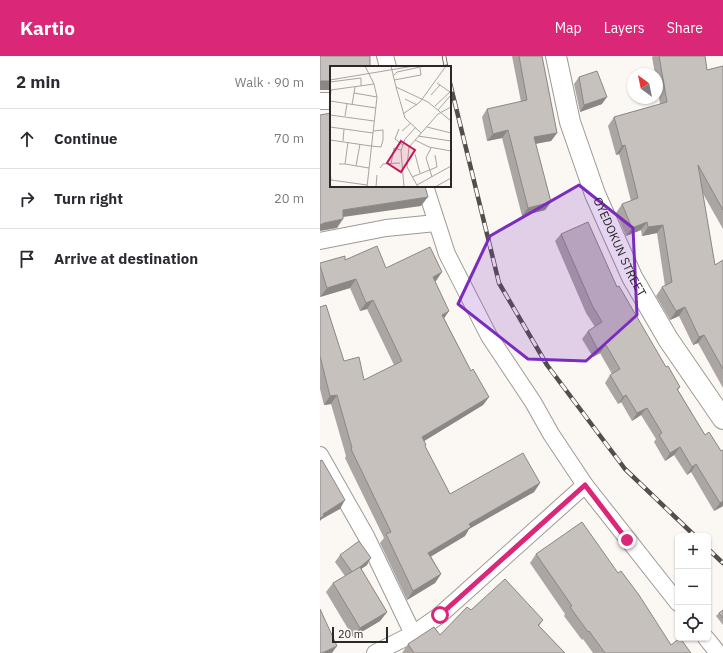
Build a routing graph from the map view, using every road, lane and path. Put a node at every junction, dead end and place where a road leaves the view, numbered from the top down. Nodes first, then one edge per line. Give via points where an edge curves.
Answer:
1 (385, 56) edge
2 (556, 56) edge
3 (388, 66) edge
4 (425, 187) edge
5 (436, 223) junction
6 (320, 241) edge
7 (723, 419) edge
8 (320, 455) edge
9 (585, 485) junction
10 (675, 599) edge
11 (413, 634) junction
12 (708, 641) edge
13 (392, 649) edge
14 (375, 653) edge
15 (718, 653) edge

1 - 3 street
2 - 7 street, OYEDOKUN STREET via 570,122 595,194 632,277 668,339
4 - 5 street
5 - 6 street via 386,228
5 - 9 street via 447,254 489,336 534,402 551,434
8 - 11 street via 366,536
9 - 10 street
9 - 11 street via 468,591
11 - 13 street
12 - 15 street
13 - 14 street

